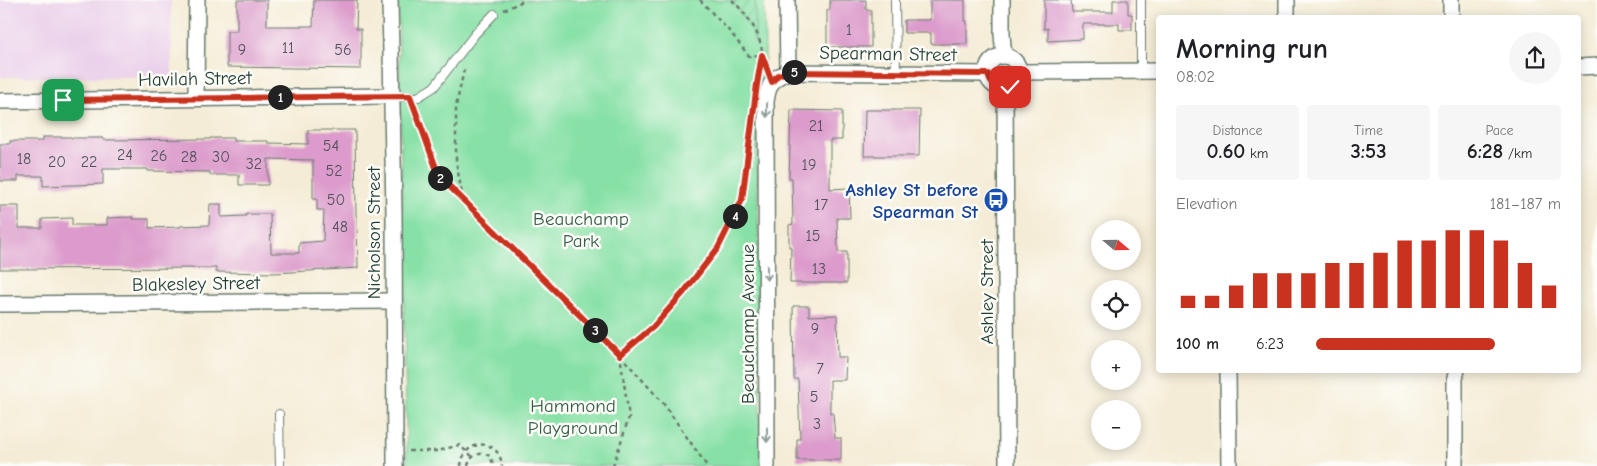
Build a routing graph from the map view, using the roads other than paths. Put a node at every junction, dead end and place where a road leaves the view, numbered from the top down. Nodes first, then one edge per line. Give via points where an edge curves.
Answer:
1 (197, 0) edge
2 (390, 0) edge
3 (788, 0) edge
4 (895, 0) edge
5 (1002, 0) edge
6 (1141, 0) edge
7 (1287, 0) edge
8 (1451, 0) edge
9 (494, 14) road end
10 (1287, 15) edge
11 (1451, 15) edge
12 (1004, 56) junction
13 (1581, 66) edge
14 (1597, 66) edge
15 (1141, 71) junction
16 (1156, 71) edge
17 (788, 72) junction
18 (1020, 72) junction
19 (896, 73) junction
20 (988, 74) junction
21 (1005, 88) junction
22 (391, 96) junction
23 (196, 98) junction
24 (0, 101) edge
25 (393, 301) junction
26 (0, 304) edge
27 (1228, 373) edge
28 (1456, 373) edge
29 (279, 414) dead end
30 (395, 459) edge
31 (280, 466) edge
32 (767, 466) edge
33 (1007, 466) edge
34 (1229, 466) edge
35 (1455, 466) edge

1 - 23 street
2 - 22 street, Nicholson Street
3 - 17 street
4 - 19 lane
5 - 12 street
6 - 15 lane
7 - 10 street
8 - 11 street
9 - 22 lane via 434,87 423,95
12 - 18 street via 1015,62
12 - 20 street via 992,61
13 - 14 street
15 - 16 street
15 - 18 street
17 - 19 street, Spearman Street
17 -> 32 street, Beauchamp Avenue via 764,83 768,91
18 - 21 street via 1016,82
19 - 20 street, Spearman Street
20 - 21 street via 993,85
21 - 33 street, Ashley Street
22 - 23 street, Havilah Street
22 - 25 street, Nicholson Street
23 - 24 street, Havilah Street
25 - 26 street, Blakesley Street
25 - 30 street, Nicholson Street
27 - 34 street
28 - 35 street
29 - 31 lane

